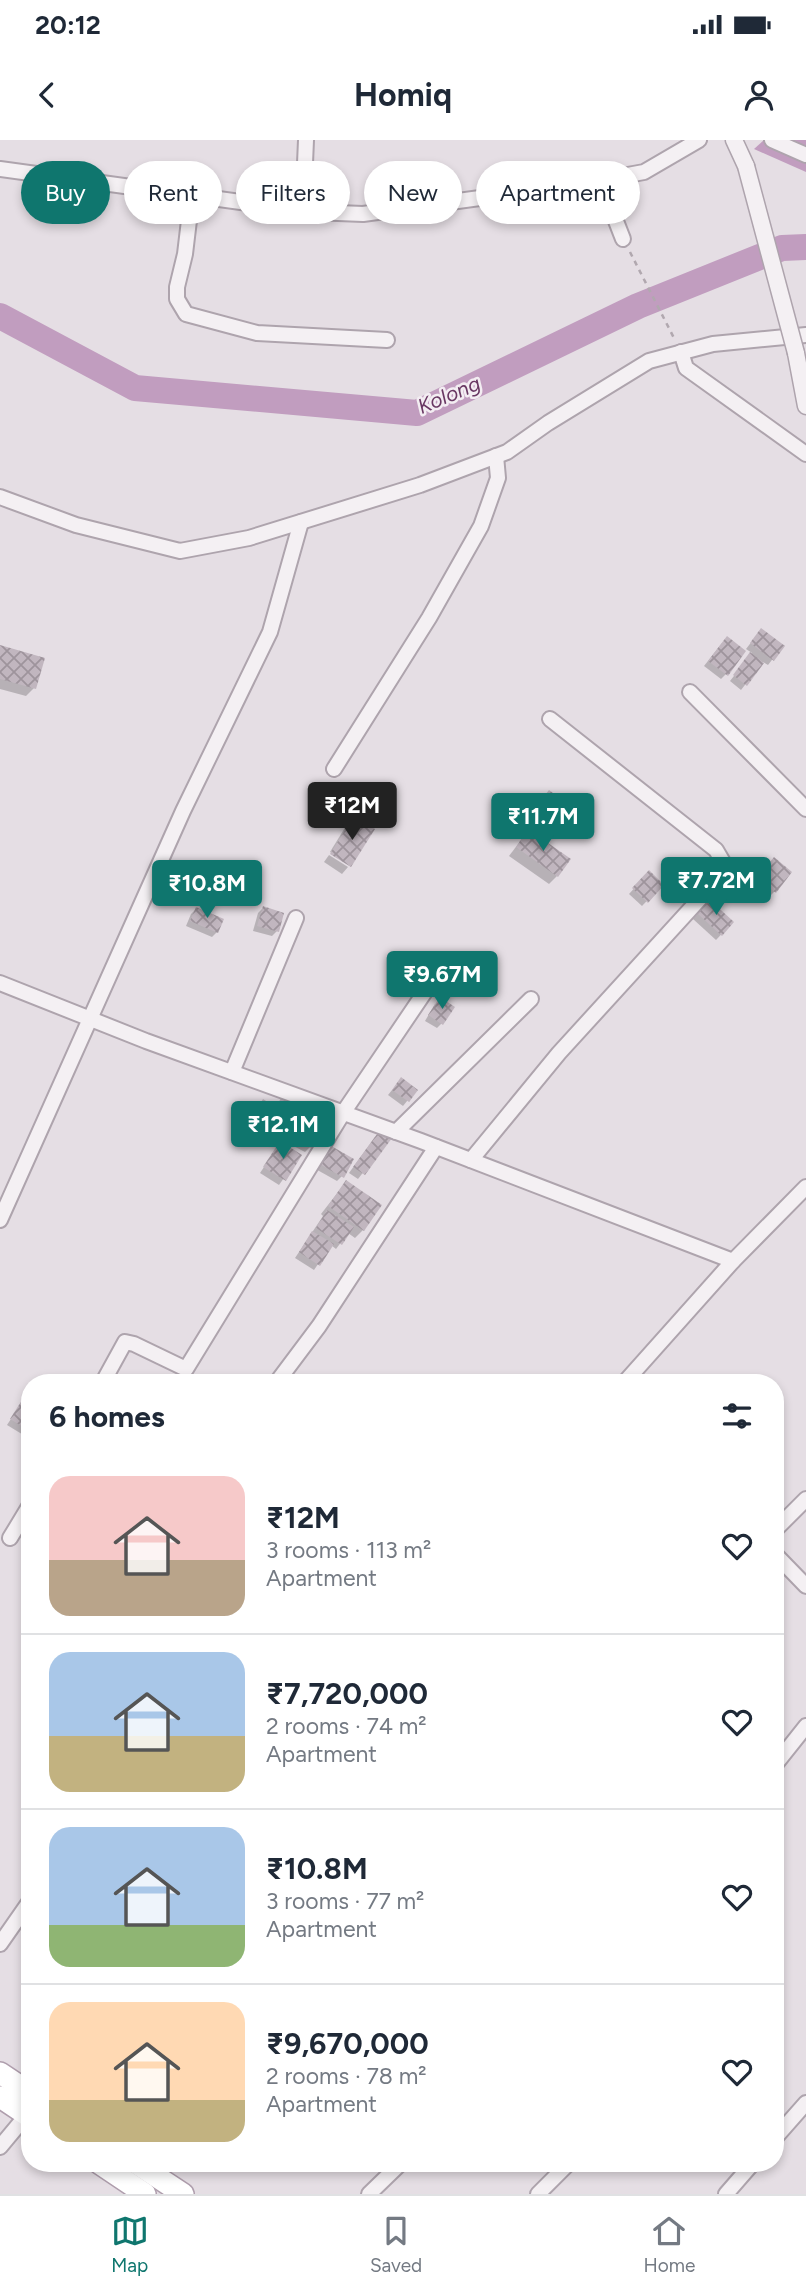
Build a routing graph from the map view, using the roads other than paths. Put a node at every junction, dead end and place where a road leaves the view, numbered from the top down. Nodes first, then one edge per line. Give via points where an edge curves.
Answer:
1 (306, 140) edge
2 (699, 140) edge
3 (734, 140) edge
4 (772, 140) edge
5 (806, 155) edge
6 (305, 161) edge
7 (0, 169) edge
8 (640, 173) edge
9 (124, 186) edge
10 (476, 198) edge
11 (350, 213) edge
12 (189, 224) edge
13 (617, 224) edge
14 (623, 239) road end
15 (806, 335) edge
16 (387, 340) dead end
17 (681, 352) junction
18 (806, 406) edge
19 (806, 454) edge
20 (496, 456) junction
21 (0, 497) edge
22 (301, 522) junction
23 (690, 692) dead end
24 (550, 719) dead end
25 (334, 769) dead end
26 (806, 809) edge
27 (296, 918) dead end
28 (437, 974) dead end
29 (0, 983) edge
30 (531, 999) dead end
31 (88, 1018) junction
32 (232, 1072) junction
33 (343, 1113) junction
34 (396, 1132) junction
35 (436, 1147) junction
36 (471, 1160) junction
37 (806, 1187) edge
38 (0, 1220) edge
39 (733, 1261) junction
40 (107, 1374) edge
41 (283, 1374) edge
42 (632, 1374) edge
43 (806, 1499) edge
44 (21, 1520) edge
45 (784, 1521) edge
46 (10, 1538) dead end
47 (784, 1563) edge
48 (806, 1586) edge
49 (806, 1726) edge
50 (784, 1754) edge
51 (21, 1914) edge
52 (0, 1944) edge
53 (0, 2073) edge
54 (21, 2087) edge
55 (0, 2097) edge
56 (806, 2103) edge
57 (21, 2109) edge
58 (21, 2123) edge
59 (784, 2128) edge
60 (0, 2147) edge
61 (112, 2172) edge
62 (150, 2172) edge
63 (392, 2172) edge
64 (560, 2172) edge
65 (745, 2172) edge
66 (145, 2194) edge
67 (183, 2194) edge
68 (369, 2194) edge
69 (538, 2194) edge
70 (726, 2194) edge

1 - 6 street
2 - 8 street
3 - 18 street, bridge via 746,166
4 - 5 street
7 - 9 street
10 - 11 street
12 - 16 street via 177,287 177,299 186,314 257,332
13 - 14 street
15 - 17 street via 713,344
17 - 19 street via 687,368
17 - 20 street via 649,360
20 - 22 street
20 - 25 street via 498,478 481,526
21 - 22 street via 76,524 180,551
22 - 31 street via 270,632
23 - 26 street
24 - 36 street via 716,850 723,862 716,881 559,1053
27 - 32 street
28 - 33 street
29 - 31 street
30 - 34 street
31 - 32 street
31 - 38 street
32 - 33 street
33 - 34 street
33 - 40 street via 186,1369 125,1342
34 - 35 street
35 - 36 street
35 - 41 street
36 - 39 street
37 - 39 street
39 - 42 street
43 - 45 street
44 - 46 street
47 - 48 street
49 - 50 street
51 - 52 street
53 - 54 main road
55 - 57 main road
56 - 59 street
58 - 60 street
61 - 66 main road
62 - 67 main road
63 - 68 street
64 - 69 street
65 - 70 street

